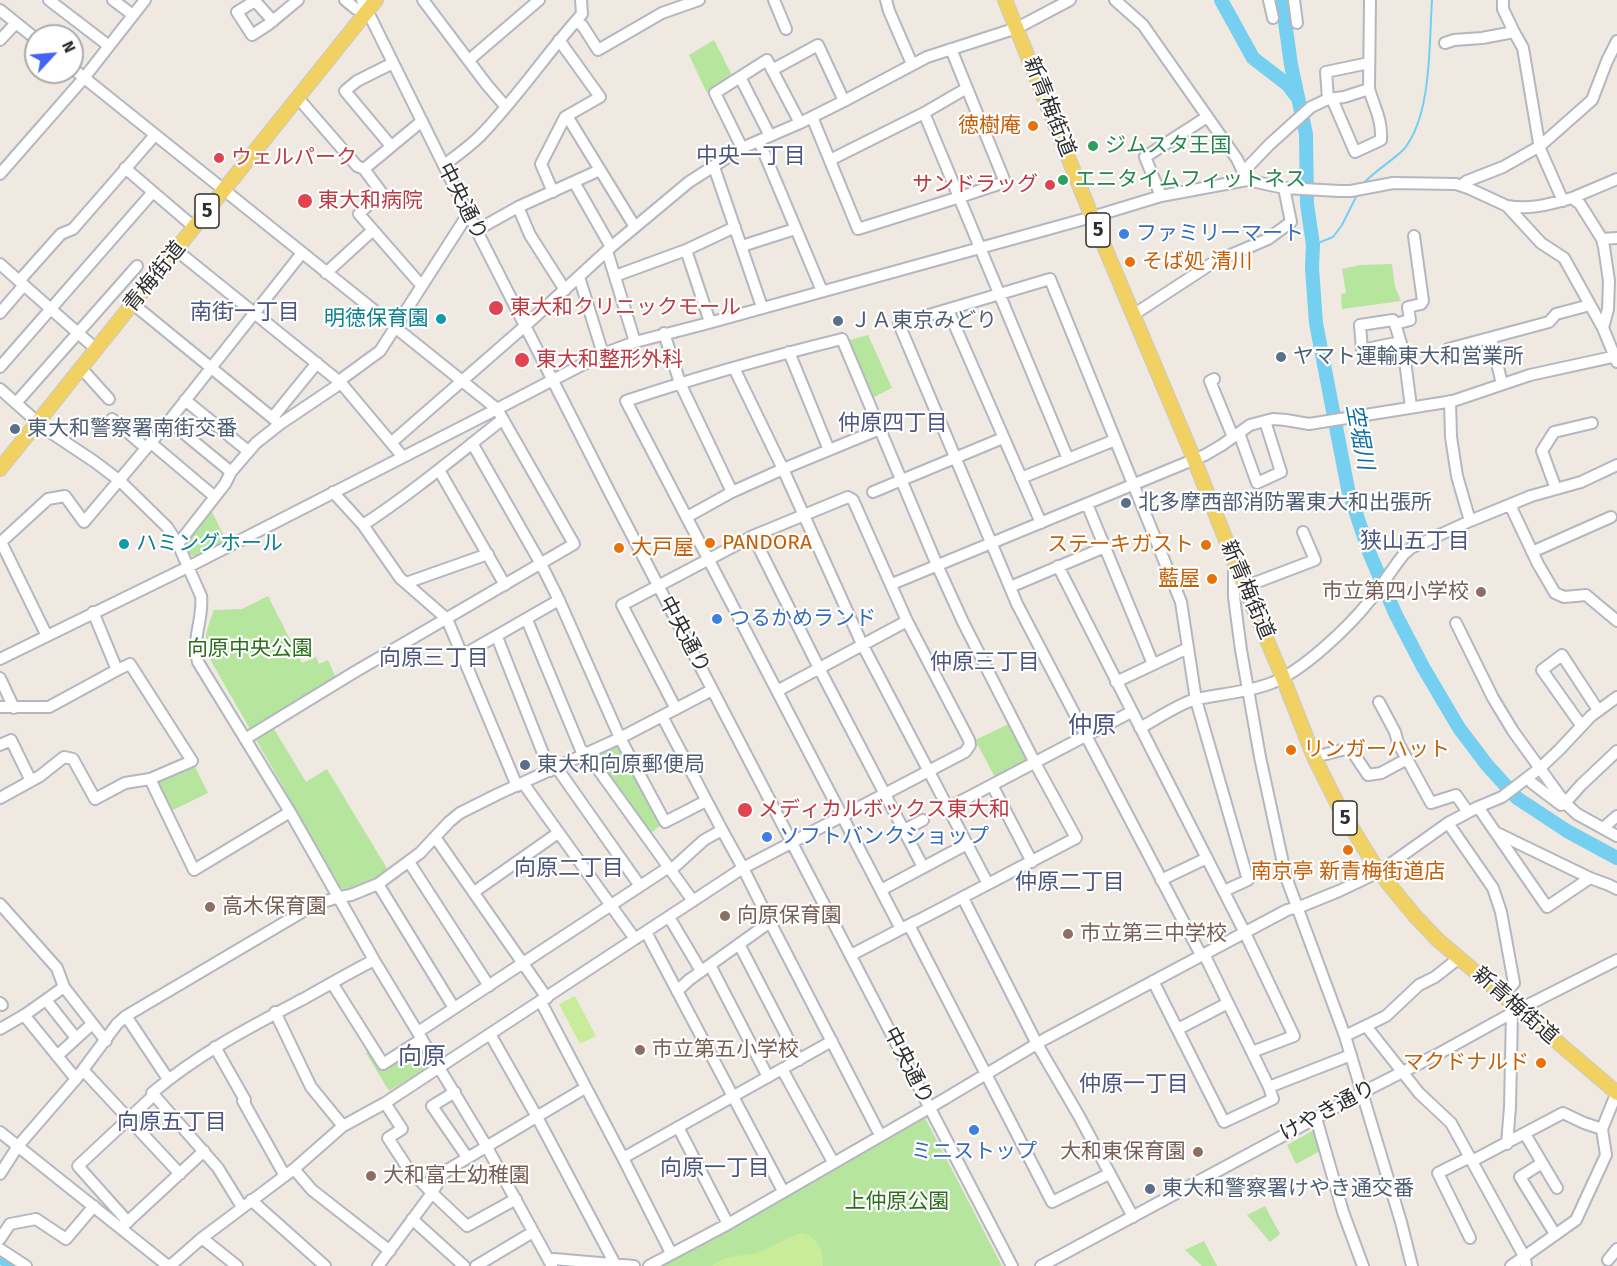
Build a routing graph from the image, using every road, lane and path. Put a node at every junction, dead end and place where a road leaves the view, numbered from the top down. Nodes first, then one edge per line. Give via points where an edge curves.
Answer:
1 (49, 0) edge
2 (113, 0) edge
3 (145, 0) edge
4 (298, 0) edge
5 (345, 0) edge
6 (376, 0) edge
7 (423, 0) edge
8 (539, 0) edge
9 (581, 0) edge
10 (699, 0) edge
11 (774, 0) edge
12 (886, 0) edge
13 (1005, 0) edge
14 (1070, 0) edge
15 (1114, 0) edge
16 (1269, 0) edge
17 (1294, 0) edge
18 (1370, 0) edge
19 (1503, 0) edge
20 (365, 6) edge
21 (0, 10) edge
22 (133, 15) junction
23 (1274, 18) dead end
24 (273, 21) dead end
25 (575, 22) junction
26 (16, 23) junction
27 (1297, 23) dead end
28 (1017, 28) junction
29 (24, 29) edge
30 (786, 29) dead end
31 (1514, 32) junction
32 (0, 40) edge
33 (559, 40) junction
34 (1617, 41) edge
35 (1445, 43) dead end
36 (109, 46) junction
37 (951, 49) junction
38 (470, 60) junction
39 (393, 63) junction
40 (1369, 63) junction
41 (912, 64) junction
42 (772, 70) junction
43 (740, 77) junction
44 (84, 78) joint
45 (79, 84) edge
46 (967, 88) junction
47 (1369, 89) junction
48 (298, 98) junction
49 (1330, 99) junction
50 (844, 101) junction
51 (506, 107) junction
52 (924, 113) junction
53 (567, 116) junction
54 (812, 117) junction
55 (1208, 117) junction
56 (422, 121) junction
57 (800, 123) junction
58 (154, 135) junction
59 (770, 136) junction
60 (759, 141) junction
61 (391, 146) junction
62 (1540, 146) junction
63 (742, 148) junction
64 (830, 160) junction
65 (444, 165) junction
66 (714, 167) junction
67 (125, 168) junction
68 (364, 169) junction
69 (600, 171) junction
70 (0, 174) edge
71 (1245, 176) junction
72 (1617, 179) edge
73 (574, 182) junction
74 (1462, 185) junction
75 (1288, 188) junction
76 (224, 190) junction
77 (153, 192) junction
78 (553, 192) junction
79 (1161, 195) junction
80 (960, 198) junction
81 (1568, 200) junction
82 (1507, 206) junction
83 (518, 207) junction
84 (468, 214) junction
85 (1092, 216) junction
86 (194, 227) junction
87 (635, 227) junction
88 (735, 227) junction
89 (795, 229) junction
90 (373, 230) junction
91 (477, 230) junction
92 (1414, 237) dead end
93 (1617, 238) edge
94 (1602, 239) junction
95 (742, 246) junction
96 (980, 248) junction
97 (609, 249) junction
98 (176, 250) junction
99 (686, 250) junction
100 (302, 253) junction
101 (0, 264) edge
102 (137, 266) dead end
103 (326, 273) junction
104 (615, 276) junction
105 (579, 277) junction
106 (22, 283) junction
107 (421, 285) junction
108 (565, 290) junction
109 (822, 291) junction
110 (1000, 294) junction
111 (133, 304) junction
112 (1590, 305) junction
113 (762, 308) junction
114 (51, 309) junction
115 (948, 310) junction
116 (0, 313) edge
117 (254, 313) junction
118 (1133, 315) junction
119 (710, 322) junction
120 (1395, 324) junction
121 (525, 326) junction
122 (394, 328) junction
123 (1603, 328) junction
124 (78, 333) junction
125 (664, 333) junction
126 (1491, 338) junction
127 (635, 342) junction
128 (1400, 342) junction
129 (96, 349) junction
130 (1448, 349) dead end
131 (789, 352) junction
132 (603, 354) junction
133 (1617, 358) edge
134 (317, 363) junction
135 (0, 367) edge
136 (211, 367) junction
137 (81, 368) junction
138 (734, 368) junction
139 (1214, 379) dead end
140 (553, 380) junction
141 (462, 381) junction
142 (341, 383) junction
143 (680, 383) junction
144 (1502, 384) junction
145 (0, 389) edge
146 (110, 399) dead end
147 (185, 400) junction
148 (1450, 401) junction
149 (16, 403) junction
150 (1411, 407) junction
151 (500, 414) junction
152 (112, 419) dead end
153 (169, 421) junction
154 (277, 421) junction
155 (1265, 421) junction
156 (38, 422) junction
157 (1592, 423) dead end
158 (880, 429) junction
159 (1236, 435) junction
160 (1003, 438) junction
161 (1115, 440) junction
162 (392, 442) junction
163 (472, 443) junction
164 (148, 445) junction
165 (829, 450) junction
166 (248, 451) junction
167 (403, 457) junction
168 (955, 458) junction
169 (1068, 459) junction
170 (1194, 459) junction
171 (1617, 465) edge
172 (0, 469) edge
173 (783, 469) junction
174 (439, 470) junction
175 (231, 472) junction
176 (1021, 478) junction
177 (902, 480) junction
178 (120, 481) junction
179 (1134, 485) junction
180 (1556, 489) junction
181 (333, 492) junction
182 (732, 492) junction
183 (873, 492) dead end
184 (215, 497) junction
185 (1087, 504) junction
186 (1510, 505) junction
187 (803, 515) junction
188 (687, 517) junction
189 (1611, 517) dead end
190 (1470, 521) junction
191 (1041, 523) junction
192 (363, 525) junction
193 (1304, 532) dead end
194 (753, 536) junction
195 (992, 543) junction
196 (178, 544) junction
197 (1105, 547) junction
198 (1532, 552) junction
199 (488, 554) junction
200 (708, 558) junction
201 (1234, 562) junction
202 (541, 564) junction
203 (937, 565) junction
204 (1058, 566) junction
205 (188, 567) junction
206 (406, 583) junction
207 (892, 584) junction
208 (505, 585) junction
209 (658, 586) junction
210 (1010, 587) junction
211 (1244, 587) junction
212 (559, 600) junction
213 (93, 612) junction
214 (447, 619) junction
215 (527, 620) junction
216 (907, 621) junction
217 (1617, 621) edge
218 (1456, 623) dead end
219 (47, 636) junction
220 (496, 637) junction
221 (862, 644) junction
222 (1188, 648) junction
223 (463, 655) junction
224 (0, 659) edge
225 (1153, 664) junction
226 (819, 668) junction
227 (117, 670) junction
228 (0, 678) edge
229 (1283, 678) junction
230 (1116, 682) junction
231 (1249, 689) junction
232 (712, 690) junction
233 (777, 691) junction
234 (1617, 697) edge
235 (1196, 700) junction
236 (1379, 702) dead end
237 (0, 707) edge
238 (14, 708) junction
239 (676, 709) junction
240 (1598, 710) junction
241 (1131, 712) junction
242 (662, 716) junction
243 (1581, 725) junction
244 (1140, 728) junction
245 (1087, 736) junction
246 (621, 738) junction
247 (245, 739) junction
248 (0, 745) edge
249 (1617, 751) edge
250 (587, 754) junction
251 (1314, 756) junction
252 (1407, 759) junction
253 (1035, 763) junction
254 (1540, 768) junction
255 (554, 769) junction
256 (928, 771) junction
257 (1527, 778) junction
258 (150, 779) junction
259 (31, 781) junction
260 (520, 784) junction
261 (992, 785) junction
262 (885, 793) junction
263 (0, 798) edge
264 (706, 801) junction
265 (1565, 803) junction
266 (1478, 807) junction
267 (948, 808) junction
268 (290, 812) junction
269 (1468, 812) junction
270 (842, 816) junction
271 (1617, 816) edge
272 (924, 820) dead end
273 (1448, 823) junction
274 (1602, 828) junction
275 (722, 830) junction
276 (904, 830) junction
277 (1497, 832) junction
278 (558, 833) junction
279 (1617, 836) edge
280 (435, 837) junction
281 (792, 843) junction
282 (967, 844) junction
283 (1207, 858) junction
284 (409, 862) junction
285 (1032, 862) junction
286 (923, 867) junction
287 (743, 868) junction
288 (670, 869) junction
289 (1379, 872) junction
290 (1590, 878) junction
291 (1161, 880) junction
292 (378, 884) junction
293 (988, 884) junction
294 (640, 886) junction
295 (1617, 889) edge
296 (881, 890) junction
297 (1224, 891) junction
298 (474, 892) junction
299 (339, 897) junction
300 (963, 898) junction
301 (693, 901) junction
302 (611, 905) junction
303 (1297, 907) junction
304 (2, 910) edge
305 (669, 917) junction
306 (770, 922) junction
307 (905, 927) junction
308 (646, 932) junction
309 (1245, 933) junction
310 (635, 939) junction
311 (739, 944) junction
312 (851, 955) junction
313 (1202, 955) junction
314 (1459, 958) junction
315 (374, 960) junction
316 (1617, 960) edge
317 (523, 963) junction
318 (705, 968) junction
319 (1153, 981) junction
320 (332, 982) junction
321 (489, 986) junction
322 (64, 987) junction
323 (676, 991) junction
324 (1503, 995) junction
325 (46, 1000) junction
326 (544, 1000) junction
327 (1228, 1003) junction
328 (454, 1008) junction
329 (1516, 1011) junction
330 (275, 1012) junction
331 (24, 1015) junction
332 (126, 1016) junction
333 (92, 1024) junction
334 (1366, 1026) junction
335 (0, 1029) edge
336 (1178, 1029) junction
337 (490, 1034) junction
338 (420, 1036) junction
339 (1345, 1036) junction
340 (76, 1038) junction
341 (106, 1041) junction
342 (832, 1041) junction
343 (1041, 1042) junction
344 (215, 1047) junction
345 (1252, 1052) junction
346 (1351, 1055) junction
347 (57, 1056) junction
348 (799, 1060) junction
349 (440, 1067) junction
350 (782, 1069) junction
351 (1403, 1072) junction
352 (79, 1075) junction
353 (985, 1075) junction
354 (768, 1077) junction
355 (168, 1079) junction
356 (1269, 1087) junction
357 (585, 1088) junction
358 (455, 1092) junction
359 (1361, 1093) junction
360 (1617, 1093) edge
361 (154, 1095) junction
362 (733, 1096) junction
363 (384, 1103) junction
364 (930, 1107) junction
365 (537, 1117) junction
366 (128, 1119) junction
367 (1316, 1119) junction
368 (345, 1124) junction
369 (678, 1127) junction
370 (1602, 1129) junction
371 (0, 1132) edge
372 (1525, 1134) junction
373 (880, 1135) junction
374 (1506, 1144) junction
375 (18, 1146) junction
376 (487, 1147) junction
377 (204, 1151) junction
378 (467, 1157) junction
379 (623, 1158) junction
380 (1471, 1160) junction
381 (833, 1162) junction
382 (1542, 1163) junction
383 (294, 1169) junction
384 (0, 1174) edge
385 (180, 1174) junction
386 (1109, 1174) junction
387 (285, 1176) junction
388 (1557, 1188) dead end
389 (783, 1191) junction
390 (432, 1193) junction
391 (516, 1198) junction
392 (247, 1204) junction
393 (94, 1206) junction
394 (1133, 1217) junction
395 (412, 1220) junction
396 (728, 1224) junction
397 (124, 1226) junction
398 (533, 1232) junction
399 (1555, 1234) junction
400 (202, 1238) junction
401 (1470, 1238) dead end
402 (0, 1239) edge
403 (0, 1249) edge
404 (1617, 1249) edge
405 (390, 1251) junction
406 (671, 1253) junction
407 (1608, 1260) dead end
408 (155, 1262) edge
409 (1525, 1262) edge
410 (550, 1263) edge
411 (615, 1264) junction
412 (655, 1264) edge
413 (26, 1266) edge
414 (169, 1266) edge
415 (237, 1266) edge
416 (325, 1266) edge
417 (378, 1266) edge
418 (464, 1266) edge
419 (476, 1266) edge
420 (634, 1266) edge
421 (1012, 1266) edge
422 (1041, 1266) edge
423 (1363, 1266) edge
424 (1412, 1266) edge
425 (1511, 1266) edge

1 - 36 street
2 - 22 street
3 - 22 street
4 - 24 street
5 - 20 street via 356,9
6 - 20 main road, 青梅街道 / 5
7 - 38 street
8 - 38 street
9 - 25 street via 582,14
10 - 25 street via 662,13 598,50
11 - 30 street
12 - 41 street
13 - 28 main road, 新青梅街道 / 5
14 - 28 street
15 - 55 street via 1143,25
16 - 23 street
17 - 27 street
18 - 40 street
19 - 31 street
20 - 39 street, 中央通り
20 - 48 main road, 青梅街道 / 5
21 - 26 street
22 - 36 street
25 - 33 street
26 - 29 street
26 - 32 street
28 - 37 street
28 - 85 main road, 新青梅街道 / 5
31 - 35 street
31 - 62 street via 1523,48
33 - 51 street
33 - 53 street via 600,97
34 - 62 street via 1592,100
36 - 44 street
37 - 41 street
37 - 46 street
38 - 51 street
39 - 56 street, 中央通り
39 - 61 street via 345,91
40 - 47 street
40 - 49 street via 1326,72
41 - 50 street
42 - 43 street via 767,60
42 - 50 street via 818,45
42 - 57 street
43 - 59 street
43 - 63 street via 715,93
44 - 58 street
45 - 70 street
46 - 52 street
46 - 80 street via 1005,182
47 - 49 street
47 - 49 street via 1379,115 1381,140 1355,153
48 - 68 street via 357,166
48 - 76 main road, 青梅街道 / 5
49 - 71 street via 1311,107
50 - 54 street
51 - 65 street via 478,138
52 - 64 street
52 - 80 street
53 - 69 street
53 - 78 street via 541,164
54 - 57 street
54 - 64 street
55 - 71 street
55 - 79 street via 1144,157
56 - 61 street
56 - 65 street, 中央通り
57 - 59 street
58 - 67 street
58 - 76 street
59 - 60 street
60 - 63 street
60 - 89 street
61 - 68 street
62 - 74 street
62 - 81 street
63 - 66 street
64 - 80 street via 858,229
65 - 84 street, 中央通り
66 - 87 street via 689,182
66 - 88 street
67 - 77 street
67 - 106 street
68 - 90 street via 381,192 359,214
69 - 73 street
69 - 87 street
71 - 75 street
71 - 79 street
72 - 81 street
73 - 78 street
73 - 97 street
74 - 75 street via 1393,183 1351,191
74 - 82 street
75 - 118 street via 1291,222 1269,239 1214,262
76 - 86 main road, 青梅街道 / 5
76 - 100 street
77 - 86 street
77 - 114 street
78 - 83 street
79 - 85 street
80 - 96 street
81 - 82 street via 1530,208
81 - 94 street via 1581,204
82 - 112 street via 1541,243 1564,258
83 - 91 street
83 - 108 street via 530,235
84 - 91 street, 中央通り
84 - 107 street
85 - 96 street
85 - 118 main road, 新青梅街道 / 5
86 - 98 main road, 青梅街道 / 5
87 - 97 street
88 - 95 street
88 - 99 street
89 - 95 street
89 - 109 street
90 - 103 street
90 - 107 street
91 - 121 street, 中央通り
92 - 120 street via 1423,301 1408,308 1410,320
93 - 94 street
94 - 123 street via 1609,281
95 - 113 street
96 - 109 street
96 - 110 street
97 - 104 street
97 - 105 street
98 - 111 main road, 青梅街道 / 5
98 - 117 street
99 - 104 street
99 - 119 street
100 - 103 street
100 - 117 street
101 - 106 street
102 - 124 street
103 - 122 street
104 - 127 street
105 - 108 street
105 - 132 street
106 - 114 street
106 - 116 street
107 - 122 street
108 - 121 street
109 - 113 street
110 - 115 street
110 - 161 street via 1050,279
110 - 169 street
111 - 129 main road, 青梅街道 / 5
111 - 136 street
112 - 123 street
112 - 126 street via 1557,314 1549,322
113 - 119 street
114 - 124 street
114 - 135 street
115 - 160 street
115 - 168 street via 899,324
117 - 134 street
117 - 136 street
118 - 170 main road, 新青梅街道 / 5
119 - 125 street
120 - 128 street
120 - 128 street via 1393,320 1360,325 1362,350
121 - 140 street, 中央通り
121 - 141 street
122 - 141 street
122 - 142 street via 380,351
123 - 133 street
124 - 129 street
124 - 149 street
125 - 127 street
125 - 143 street
126 - 130 street
126 - 144 street
127 - 132 street
128 - 150 street
129 - 137 main road, 青梅街道 / 5
131 - 138 street
131 - 158 street via 842,339
131 - 165 street
132 - 140 street
133 - 144 street
134 - 142 street
134 - 154 street
136 - 147 street
136 - 154 street
137 - 146 street
137 - 156 main road, 青梅街道 / 5
138 - 143 street
138 - 173 street
139 - 159 street via 1210,381
140 - 151 street
140 - 209 street, 中央通り
141 - 151 street
141 - 162 street
142 - 154 street
142 - 162 street
143 - 182 street
143 - 188 street via 626,401
144 - 148 street
145 - 149 street
147 - 153 street
147 - 166 street
148 - 150 street
148 - 190 street via 1457,476
149 - 156 street
150 - 155 street via 1309,424
151 - 163 street
151 - 167 street
151 - 202 street via 574,544
152 - 164 street
153 - 164 street
153 - 175 street
154 - 166 street
155 - 159 street
155 - 159 street via 1281,472 1257,483
156 - 172 main road, 青梅街道 / 5
156 - 178 street
157 - 180 street via 1554,432 1542,451
158 - 165 street
158 - 177 street
159 - 170 street
160 - 168 street
160 - 176 street
161 - 169 street
161 - 179 street
162 - 167 street
163 - 174 street
163 - 202 street
164 - 178 street
164 - 184 street
165 - 173 street
166 - 175 street
167 - 181 street
168 - 177 street
168 - 195 street
169 - 176 street
170 - 179 street
170 - 201 main road, 新青梅街道 / 5
171 - 180 street
173 - 182 street
173 - 187 street
174 - 192 street
174 - 199 street
175 - 184 street
176 - 191 street
177 - 183 street
177 - 203 street
178 - 196 street via 167,527
178 - 219 street via 84,522 65,496 48,499 0,542
179 - 185 street
179 - 222 street via 1181,602
180 - 186 street
181 - 192 street
181 - 205 street
182 - 188 street
184 - 196 street
185 - 191 street
185 - 197 street
186 - 190 street
186 - 198 street
187 - 194 street
187 - 207 street via 851,497
187 - 221 street
188 - 200 street
189 - 198 street
190 - 229 street via 1411,548 1340,632
191 - 195 street
192 - 206 street
193 - 211 street via 1315,560
194 - 200 street
194 - 226 street
195 - 203 street
195 - 210 street
196 - 205 street
197 - 204 street
197 - 225 street
198 - 217 street via 1555,593 1564,597 1586,595
199 - 206 street
199 - 208 street
200 - 209 street
200 - 233 street
201 - 211 main road, 新青梅街道 / 5
201 - 231 street via 1234,597
202 - 208 street
202 - 212 street
203 - 207 street
203 - 253 street
204 - 210 street
204 - 230 street
205 - 213 street
205 - 247 street via 202,604 194,651
206 - 214 street
207 - 216 street
208 - 214 street
209 - 232 street, 中央通り
209 - 239 street via 621,605
210 - 245 street
211 - 229 main road, 新青梅街道 / 5
212 - 215 street
212 - 246 street
213 - 219 street
213 - 227 street
214 - 223 street
214 - 247 street
215 - 220 street
215 - 250 street via 581,750
216 - 221 street
216 - 256 street via 970,745 965,752
218 - 254 street via 1493,698
219 - 224 street
220 - 223 street
220 - 255 street
221 - 226 street
221 - 256 street
222 - 225 street
222 - 235 street
223 - 260 street
225 - 230 street
226 - 233 street
226 - 262 street
227 - 238 street via 49,707
227 - 258 street via 130,664 192,761
228 - 238 street
229 - 231 street
229 - 251 main road, 新青梅街道 / 5
230 - 241 street
231 - 235 street
231 - 303 street via 1286,877
232 - 239 street
232 - 281 street, 中央通り
233 - 270 street
234 - 240 street
235 - 244 street
235 - 297 street via 1248,880
236 - 252 street
237 - 238 street
239 - 242 street
240 - 243 street
240 - 243 street via 1562,655 1542,670
241 - 244 street
241 - 245 street
242 - 246 street
242 - 264 street
243 - 254 street
244 - 283 street
245 - 253 street
245 - 291 street
246 - 250 street
246 - 264 street via 664,822
247 - 268 street
248 - 259 street via 11,740
249 - 265 street
250 - 255 street
250 - 288 street
251 - 252 street via 1350,748 1368,776
251 - 289 main road, 新青梅街道 / 5 via 1340,809
252 - 269 street via 1431,803 1456,795
253 - 261 street
253 - 285 street via 1076,838
254 - 257 street
254 - 265 street
255 - 260 street
255 - 294 street
256 - 262 street
256 - 267 street
257 - 265 street via 1561,805
257 - 266 street via 1503,796
258 - 259 street via 125,783 95,799 73,759 64,756
258 - 268 street via 194,870
259 - 263 street
260 - 278 street
260 - 280 street via 460,813
261 - 267 street
261 - 285 street
262 - 270 street
262 - 276 street
264 - 275 street
265 - 274 street
266 - 269 street
266 - 277 street
267 - 282 street
268 - 299 street
269 - 273 street
270 - 281 street
270 - 296 street
271 - 274 street
272 - 276 street
273 - 289 street
273 - 324 street via 1493,888 1501,912 1514,983
274 - 279 street
275 - 287 street
275 - 288 street
276 - 286 street
277 - 290 street
277 - 290 street via 1547,907
278 - 298 street
278 - 302 street
280 - 284 street
280 - 298 street
281 - 287 street
281 - 312 street, 中央通り
282 - 286 street
282 - 293 street
283 - 291 street
283 - 297 street
284 - 292 street
284 - 321 street
285 - 293 street
286 - 296 street
287 - 301 street
287 - 306 street
288 - 294 street
288 - 301 street
289 - 303 street
289 - 314 main road, 新青梅街道 / 5 via 1415,916
290 - 295 street
291 - 313 street
292 - 299 street
292 - 328 street
293 - 300 street
294 - 302 street
296 - 307 street
297 - 309 street
298 - 317 street
299 - 315 street
299 - 332 street via 292,917
300 - 307 street
300 - 343 street
301 - 305 street
302 - 310 street
302 - 317 street
303 - 309 street
303 - 339 street
304 - 322 street via 57,968
305 - 308 street
305 - 318 street
306 - 311 street
306 - 342 street
307 - 312 street
307 - 353 street
308 - 310 street
308 - 323 street
309 - 313 street
309 - 345 street via 1294,1036
310 - 326 street
311 - 318 street
311 - 348 street
312 - 364 street, 中央通り
313 - 319 street
313 - 327 street
314 - 324 main road, 新青梅街道 / 5
314 - 334 street via 1419,985 1386,1016
315 - 320 street
315 - 338 street
316 - 329 street, けやき通り
317 - 321 street
317 - 326 street
318 - 323 street
318 - 354 street
319 - 336 street
319 - 343 street
320 - 330 street
320 - 338 street via 382,1064
321 - 328 street
322 - 325 street
322 - 333 street
323 - 362 street
324 - 329 main road, 新青梅街道 / 5
325 - 331 street
325 - 340 street
326 - 337 street
326 - 357 street
327 - 336 street
327 - 345 street
328 - 338 street
329 - 351 street, けやき通り
329 - 360 main road, 新青梅街道 / 5
329 - 374 street
330 - 344 street
330 - 368 street via 311,1087
331 - 335 street
331 - 347 street
332 - 341 street
332 - 355 street
333 - 340 street
333 - 341 street
334 - 339 street
334 - 351 street
336 - 356 street via 1224,1122 1273,1099
337 - 349 street
337 - 365 street
338 - 349 street
339 - 346 street
340 - 347 street
341 - 352 street
342 - 348 street
342 - 373 street
343 - 353 street
343 - 386 street
344 - 355 street
344 - 387 street
345 - 356 street
346 - 356 street
346 - 359 street
347 - 352 street
348 - 350 street
349 - 358 street
349 - 363 street
350 - 354 street
350 - 381 street
351 - 359 street, けやき通り
351 - 380 street via 1450,1123
352 - 366 street
352 - 375 street
353 - 364 street
353 - 386 street via 1052,1202
354 - 362 street
355 - 361 street
357 - 365 street
357 - 379 street
358 - 376 street
358 - 378 street via 432,1106
359 - 367 street, けやき通り
359 - 424 street
360 - 370 street
361 - 366 street
361 - 377 street
362 - 369 street
362 - 389 street
363 - 368 street
363 - 390 street via 402,1129 388,1138 407,1167
364 - 373 street
364 - 421 street, 中央通り
365 - 376 street
365 - 411 street
366 - 385 street
366 - 397 street via 78,1166
367 - 394 street, けやき通り
367 - 423 street
368 - 383 street
369 - 379 street
369 - 396 street
370 - 372 street via 1563,1113
370 - 399 street via 1606,1155 1576,1220
371 - 375 street
372 - 374 street
372 - 382 street
373 - 381 street
374 - 380 street
375 - 384 street
375 - 393 street
376 - 378 street
376 - 391 street
377 - 385 street
377 - 392 street
378 - 390 street via 443,1174
379 - 406 street
380 - 401 street via 1438,1173
380 - 409 street
381 - 389 street
382 - 388 street
382 - 399 street via 1520,1177
383 - 387 street
383 - 405 street via 312,1190
385 - 397 street
386 - 394 street
387 - 392 street
389 - 396 street
390 - 391 street via 467,1226
390 - 395 street
391 - 398 street
392 - 400 street
392 - 416 street
393 - 397 street
393 - 402 street via 66,1239 36,1219 10,1224
394 - 422 street, けやき通り
395 - 405 street
395 - 418 street
396 - 406 street
397 - 408 street
398 - 410 street
398 - 419 street
399 - 409 street
400 - 414 street
400 - 415 street
403 - 413 street
404 - 407 street
405 - 417 street
406 - 412 street
408 - 414 street
409 - 425 street
410 - 411 street via 554,1258
411 - 420 street

